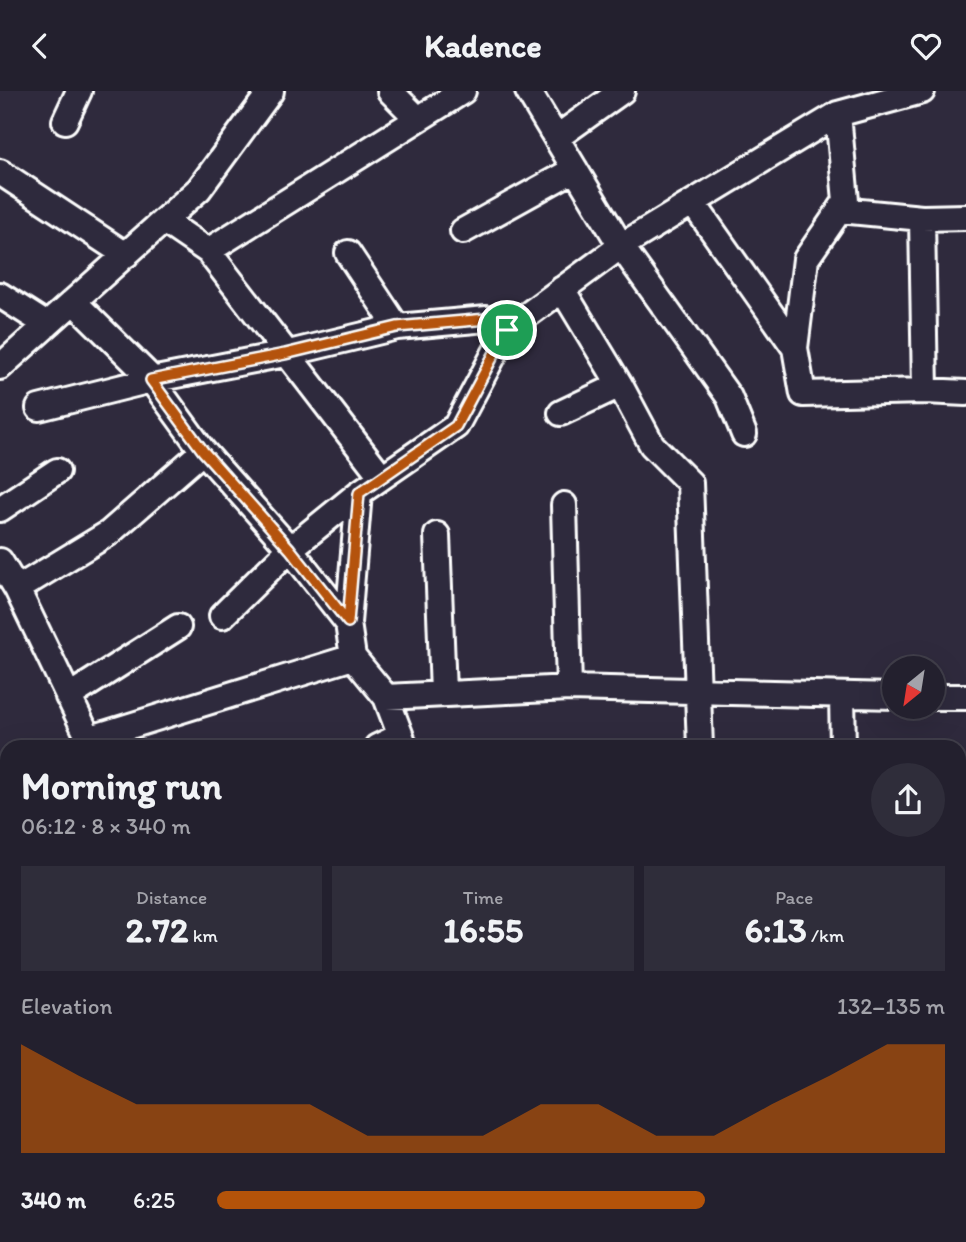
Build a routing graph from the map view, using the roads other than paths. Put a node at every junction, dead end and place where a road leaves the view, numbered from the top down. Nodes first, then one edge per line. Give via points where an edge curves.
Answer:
1 (79, 91) edge
2 (271, 91) edge
3 (390, 91) edge
4 (463, 91) edge
5 (528, 91) edge
6 (622, 91) edge
7 (922, 91) edge
8 (838, 114) junction
9 (418, 119) junction
10 (65, 121) dead end
11 (556, 138) junction
12 (575, 169) junction
13 (0, 172) edge
14 (693, 202) junction
15 (840, 209) junction
16 (966, 217) edge
17 (922, 218) junction
18 (164, 221) junction
19 (463, 231) dead end
20 (621, 246) junction
21 (208, 251) junction
22 (348, 253) dead end
23 (126, 255) junction
24 (562, 289) junction
25 (0, 295) edge
26 (75, 303) junction
27 (47, 325) junction
28 (397, 327) junction
29 (507, 330) junction
30 (795, 348) junction
31 (285, 354) junction
32 (0, 367) edge
33 (151, 380) junction
34 (621, 385) junction
35 (925, 391) junction
36 (966, 393) edge
37 (39, 408) dead end
38 (561, 413) dead end
39 (744, 434) dead end
40 (203, 451) junction
41 (57, 471) dead end
42 (382, 477) junction
43 (359, 493) junction
44 (564, 505) dead end
45 (0, 509) edge
46 (437, 535) dead end
47 (290, 549) junction
48 (0, 561) edge
49 (17, 589) junction
50 (222, 616) dead end
51 (348, 622) junction
52 (178, 627) dead end
53 (353, 657) junction
54 (569, 688) junction
55 (699, 692) junction
56 (443, 693) junction
57 (842, 696) junction
58 (68, 697) junction
59 (386, 697) junction
60 (882, 697) edge
61 (945, 697) edge
62 (966, 697) edge
63 (89, 740) edge
64 (99, 740) edge
65 (401, 740) edge
66 (700, 740) edge
67 (843, 740) edge

1 - 10 street
2 - 18 street via 199,189
3 - 9 street
4 - 9 street
5 - 11 street
6 - 11 street
7 - 8 street
8 - 14 street
8 - 15 street via 846,201
9 - 21 street
11 - 12 street
12 - 19 street
12 - 20 street
13 - 23 street
14 - 20 street
14 - 30 street
15 - 17 street
15 - 30 street via 806,259
16 - 17 street
17 - 35 street
18 - 21 street
18 - 23 street
20 - 24 street
20 - 39 street via 729,397
21 - 31 street
22 - 28 street
23 - 26 street
24 - 29 street
24 - 34 street
25 - 27 street
26 - 27 street
26 - 33 street
27 - 32 street
28 - 29 street via 487,319
28 - 31 street
29 - 42 street via 456,426
30 - 35 street via 803,394
31 - 33 street
31 - 42 street
33 - 37 street
33 - 40 street
34 - 38 street
34 - 55 street via 652,445 690,483
35 - 36 street
40 - 47 street
40 - 49 street via 109,533
41 - 45 street
42 - 43 street
43 - 47 street
43 - 51 street
44 - 54 street
46 - 56 street
47 - 50 street
47 - 51 street
48 - 49 street
49 - 58 street
51 - 53 street
52 - 58 street
53 - 59 street
53 - 64 street
54 - 55 street
54 - 56 street
55 - 57 street
55 - 66 street
56 - 59 street
57 - 60 street
57 - 67 street
58 - 63 street
59 - 65 street
61 - 62 street

